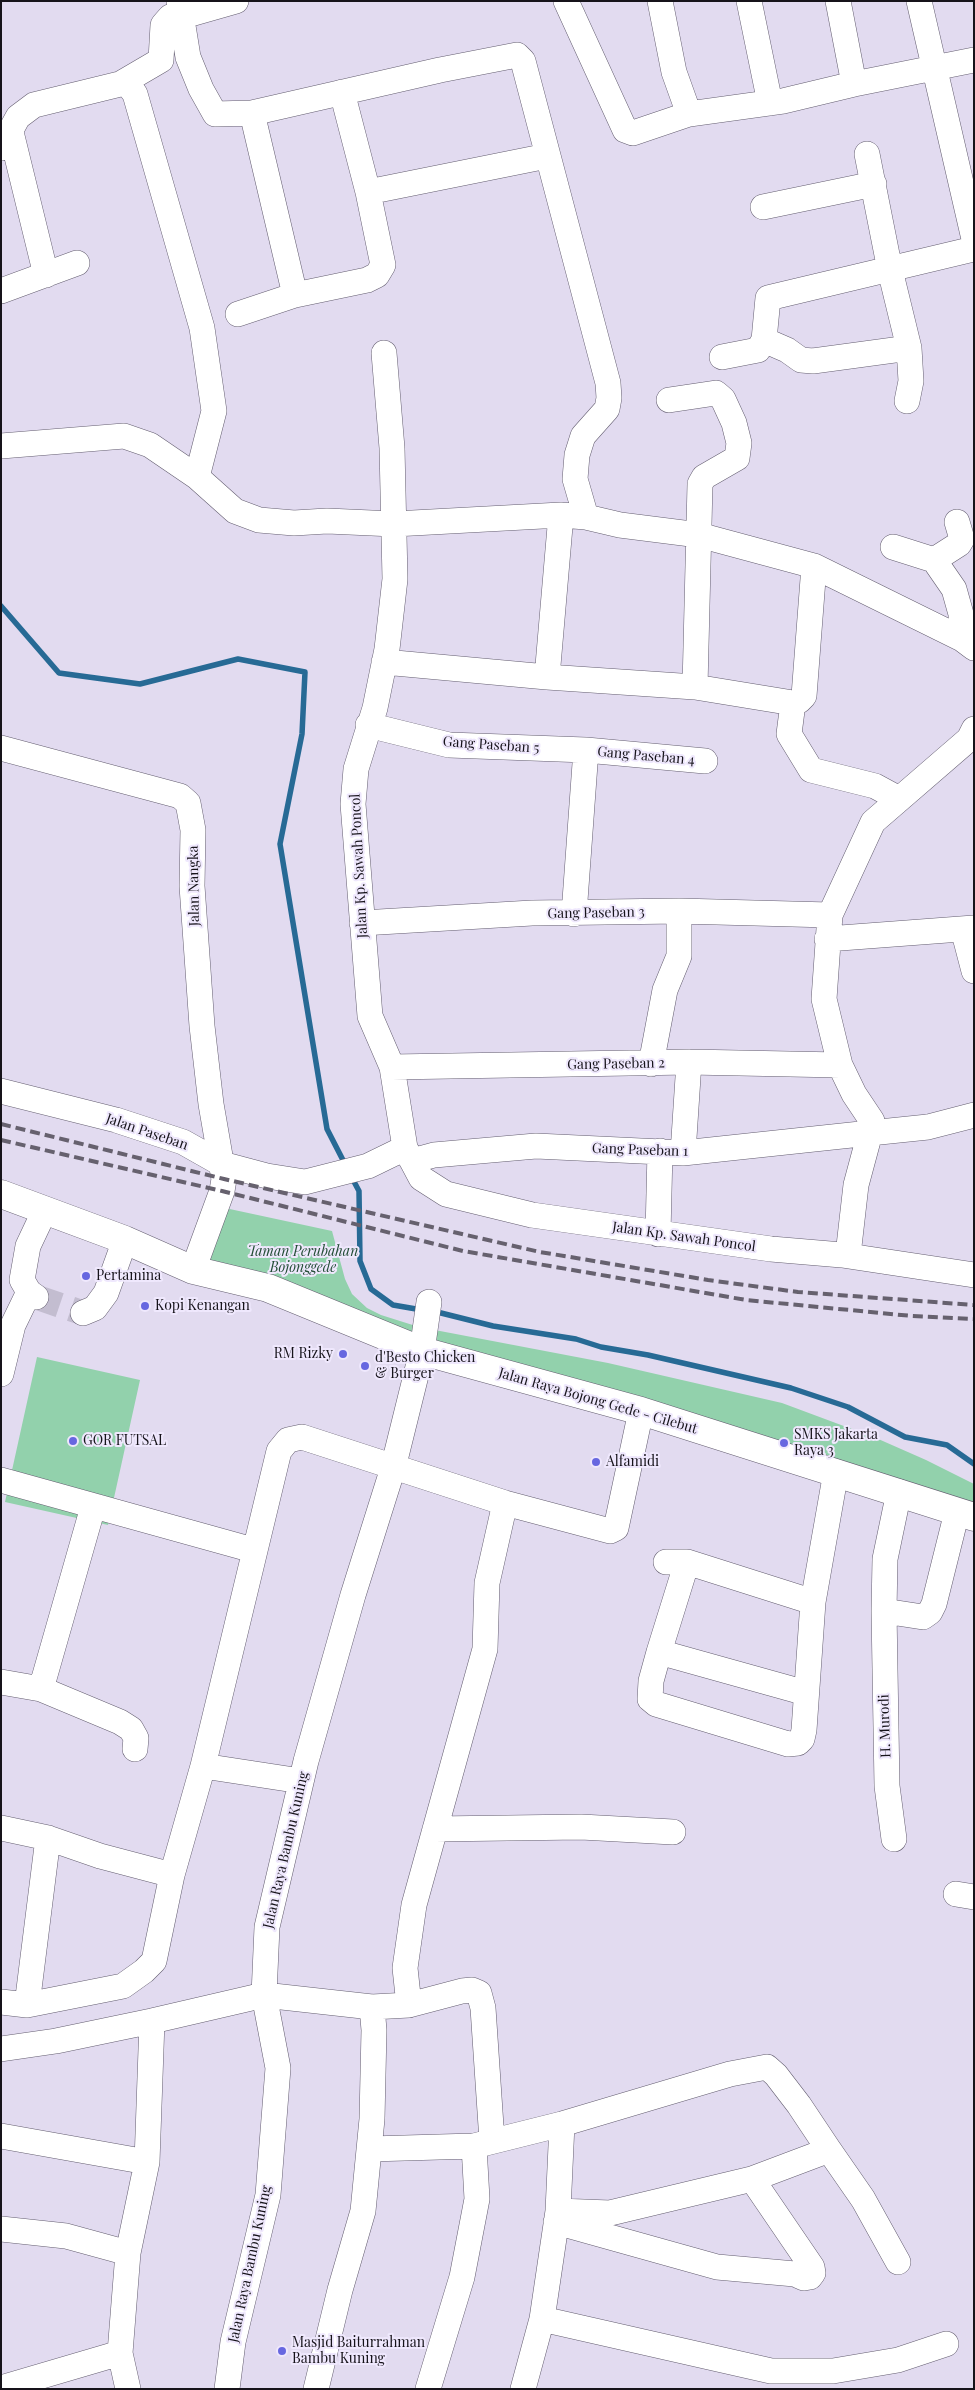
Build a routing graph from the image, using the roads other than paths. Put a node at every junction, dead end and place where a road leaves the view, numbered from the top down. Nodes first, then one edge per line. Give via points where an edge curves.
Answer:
1 (236, 1) edge
2 (566, 1) edge
3 (660, 1) edge
4 (749, 1) edge
5 (838, 1) edge
6 (919, 1) edge
7 (180, 9) edge
8 (974, 60) edge
9 (934, 69) junction
10 (126, 82) junction
11 (854, 84) junction
12 (342, 92) junction
13 (770, 103) junction
14 (252, 112) junction
15 (689, 114) junction
16 (6, 140) edge
17 (867, 154) dead end
18 (547, 156) junction
19 (874, 184) junction
20 (368, 192) junction
21 (763, 207) dead end
22 (974, 238) edge
23 (974, 249) edge
24 (77, 263) dead end
25 (890, 270) junction
26 (46, 275) junction
27 (1, 291) edge
28 (295, 294) junction
29 (238, 314) dead end
30 (764, 340) junction
31 (909, 348) junction
32 (384, 353) dead end
33 (722, 358) dead end
34 (669, 400) dead end
35 (907, 401) dead end
36 (1, 446) edge
37 (197, 477) junction
38 (561, 515) junction
39 (586, 517) junction
40 (957, 522) dead end
41 (394, 524) junction
42 (699, 535) junction
43 (892, 547) dead end
44 (934, 560) junction
45 (814, 566) junction
46 (968, 643) edge
47 (384, 662) junction
48 (547, 677) junction
49 (695, 686) junction
50 (793, 703) junction
51 (368, 725) junction
52 (974, 729) edge
53 (1, 748) edge
54 (586, 750) junction
55 (705, 761) dead end
56 (899, 799) junction
57 (679, 911) junction
58 (574, 914) junction
59 (830, 915) junction
60 (362, 923) junction
61 (968, 929) edge
62 (827, 939) junction
63 (974, 971) edge
64 (689, 1062) junction
65 (651, 1064) junction
66 (840, 1065) junction
67 (392, 1067) junction
68 (1, 1091) edge
69 (974, 1115) edge
70 (870, 1133) junction
71 (671, 1152) junction
72 (408, 1154) junction
73 (222, 1164) junction
74 (1, 1194) edge
75 (45, 1210) junction
76 (658, 1234) junction
77 (126, 1240) junction
78 (848, 1255) junction
79 (193, 1270) junction
80 (974, 1275) edge
81 (428, 1312) dead end
82 (83, 1313) dead end
83 (422, 1351) junction
84 (1, 1374) edge
85 (641, 1411) junction
86 (393, 1468) junction
87 (836, 1472) junction
88 (1, 1480) edge
89 (898, 1492) junction
90 (505, 1504) junction
91 (93, 1507) junction
92 (966, 1515) edge
93 (253, 1550) junction
94 (813, 1602) junction
95 (884, 1611) junction
96 (659, 1652) junction
97 (1, 1682) edge
98 (41, 1689) junction
99 (806, 1693) junction
100 (135, 1749) dead end
101 (203, 1766) junction
102 (301, 1781) junction
103 (1, 1828) edge
104 (435, 1828) junction
105 (673, 1832) dead end
106 (48, 1838) junction
107 (894, 1839) dead end
108 (172, 1875) junction
109 (407, 1987) junction
110 (264, 1995) junction
111 (1, 2002) edge
112 (27, 2005) junction
113 (372, 2007) junction
114 (152, 2021) junction
115 (1, 2049) edge
116 (562, 2124) junction
117 (1, 2136) edge
118 (483, 2144) junction
119 (370, 2149) junction
120 (829, 2150) junction
121 (147, 2162) junction
122 (752, 2179) junction
123 (557, 2216) junction
124 (1, 2229) edge
125 (128, 2253) junction
126 (898, 2262) dead end
127 (542, 2319) junction
128 (946, 2344) dead end
129 (120, 2353) junction
130 (1, 2388) edge
131 (128, 2389) edge
132 (226, 2389) edge
133 (316, 2389) edge
134 (428, 2389) edge
135 (523, 2389) edge

1 - 7 street
2 - 15 street via 625,130 633,133
3 - 15 street via 674,72
4 - 13 street
5 - 11 street
6 - 9 street
7 - 10 street via 163,25 161,60
7 - 14 street via 188,57 213,111 221,115
8 - 9 street
9 - 11 street
9 - 22 street
10 - 16 street via 34,105 18,117
10 - 37 street via 135,94 202,328 214,411
11 - 13 street
12 - 14 street
12 - 18 street via 517,55 527,73
12 - 20 street
13 - 15 street
14 - 28 street
16 - 26 street
17 - 19 street
18 - 20 street
18 - 39 street via 608,383 607,409 583,436 577,455 575,479
19 - 21 street
19 - 25 street
20 - 28 street via 383,265 377,275 367,280
23 - 25 street
24 - 26 street
25 - 30 street via 768,298
25 - 31 street
26 - 27 street
28 - 29 street
30 - 31 street via 801,360 813,361
30 - 33 street via 758,350
31 - 35 street via 911,381
32 - 41 street, Jalan Kp. Sawah Poncol
34 - 42 street via 716,393 723,399 739,443 737,458 704,477 700,484
36 - 37 street via 124,436 150,445
37 - 41 street via 235,512 259,520
38 - 39 street
38 - 41 street
38 - 48 street
39 - 42 street via 620,525
40 - 44 street via 962,539 959,544
41 - 47 street, Jalan Kp. Sawah Poncol via 395,579
42 - 45 street
42 - 49 street
43 - 44 street
44 - 46 street via 954,589
45 - 46 street
45 - 50 street via 804,696
47 - 48 street
47 - 51 street, Jalan Kp. Sawah Poncol via 375,708
48 - 49 street
49 - 50 street
50 - 56 street via 790,734 811,770 875,786
51 - 54 street, Gang Paseban 5 via 449,745
51 - 60 street, Jalan Kp. Sawah Poncol via 356,769 353,804
52 - 56 street via 969,739
53 - 73 street, Jalan Nangka via 180,796 188,803 193,830 192,886 202,1026 210,1104
54 - 55 street, Gang Paseban 4
54 - 58 street
56 - 59 street via 874,822
57 - 58 street, Gang Paseban 3
57 - 59 street, Gang Paseban 3
57 - 65 street via 679,956 665,990
58 - 60 street, Gang Paseban 3 via 532,913
59 - 62 street
60 - 67 street, Jalan Kp. Sawah Poncol via 370,1016
61 - 62 street
61 - 63 street
62 - 66 street via 824,999
64 - 65 street, Gang Paseban 2
64 - 66 street, Gang Paseban 2
64 - 71 street
65 - 67 street, Gang Paseban 2
66 - 70 street via 872,1121
67 - 72 street, Jalan Kp. Sawah Poncol
68 - 73 street, Jalan Paseban via 116,1120 183,1142
69 - 70 street, Gang Paseban 1 via 928,1127
70 - 71 street, Gang Paseban 1
70 - 78 street via 856,1185
71 - 72 street, Gang Paseban 1 via 536,1146 434,1155
71 - 76 street
72 - 73 street, Jalan Paseban via 304,1182
72 - 76 street, Jalan Kp. Sawah Poncol via 420,1178 446,1194 532,1215
73 - 79 street, Jalan Nangka via 222,1191
74 - 75 main road, Jalan Raya Bojong Gede - Cilebut
75 - 77 main road, Jalan Raya Bojong Gede - Cilebut
75 - 84 street via 28,1246 22,1280 33,1295 13,1325
76 - 78 street, Jalan Kp. Sawah Poncol
77 - 79 main road, Jalan Raya Bojong Gede - Cilebut
77 - 82 street via 106,1293 95,1308
78 - 80 street, Jalan Kp. Sawah Poncol
79 - 83 main road, Jalan Raya Bojong Gede - Cilebut via 268,1288
81 - 83 street, Jalan Raya Bambu Kuning
83 - 85 main road, Jalan Raya Bojong Gede - Cilebut
83 - 86 street, Jalan Raya Bambu Kuning
85 - 87 main road, Jalan Raya Bojong Gede - Cilebut
85 - 90 street via 616,1528 610,1531
86 - 90 street
86 - 93 street via 302,1437 288,1440 278,1451
86 - 102 street, Jalan Raya Bambu Kuning via 353,1595
87 - 89 main road, Jalan Raya Bojong Gede - Cilebut
87 - 94 street
88 - 91 street
89 - 92 main road, Jalan Raya Bojong Gede - Cilebut
89 - 95 street, H. Murodi via 885,1559
90 - 104 street via 487,1583 485,1649
91 - 93 street
91 - 98 street
92 - 95 street via 930,1612 923,1617
93 - 101 street
94 - 96 street via 676,1562
94 - 99 street
95 - 107 street, H. Murodi via 887,1786
96 - 99 street
96 - 99 street via 650,1694 656,1704 788,1744 802,1739
97 - 98 street
98 - 100 street via 131,1729 136,1738
101 - 102 street
101 - 108 street
102 - 110 street, Jalan Raya Bambu Kuning via 267,1927
103 - 106 street
104 - 105 street via 581,1827
104 - 109 street via 414,1905
106 - 108 street
106 - 112 street
108 - 112 street via 154,1961 144,1971 123,1986
109 - 113 street
109 - 118 street via 480,1993
110 - 113 street
110 - 114 street
110 - 132 street, Jalan Raya Bambu Kuning via 278,2068 268,2195 232,2342
111 - 112 street
113 - 119 street
114 - 115 street
114 - 121 street
116 - 118 street
116 - 120 street via 730,2074 767,2067 799,2105
116 - 123 street
117 - 121 street
118 - 119 street
118 - 134 street via 464,2268
119 - 133 street via 363,2211
120 - 122 street
120 - 126 street via 863,2199
121 - 125 street
122 - 123 street via 610,2212
122 - 123 street via 812,2267 810,2277 717,2266
123 - 127 street
124 - 125 street via 66,2236
125 - 129 street
127 - 128 street via 771,2371 833,2371 898,2360
127 - 135 street
129 - 130 street
129 - 131 street

